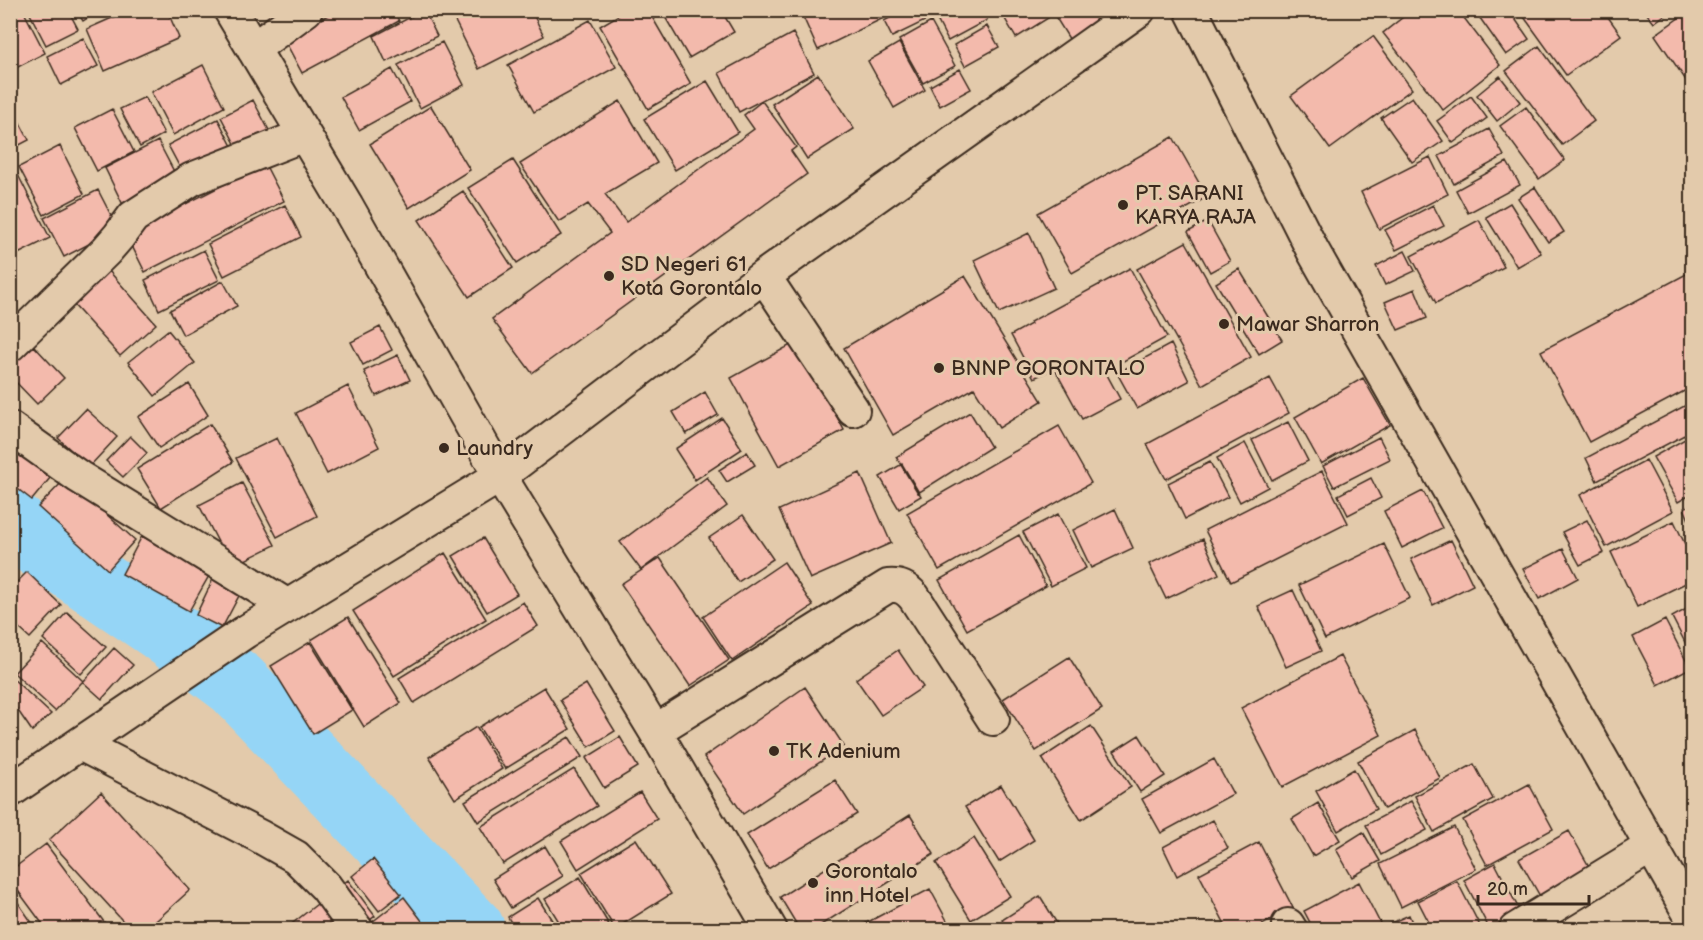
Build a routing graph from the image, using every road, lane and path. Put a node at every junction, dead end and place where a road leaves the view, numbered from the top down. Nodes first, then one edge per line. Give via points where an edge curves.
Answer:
1 (230, 10) edge
2 (306, 10) edge
3 (1139, 10) edge
4 (1191, 10) edge
5 (253, 49) junction
6 (304, 135) junction
7 (764, 276) junction
8 (10, 345) edge
9 (853, 410) dead end
10 (10, 428) edge
11 (500, 476) junction
12 (288, 606) junction
13 (993, 719) dead end
14 (655, 731) junction
15 (80, 744) junction
16 (10, 791) edge
17 (1652, 846) junction
18 (1692, 918) edge
19 (357, 930) edge
20 (771, 930) edge
21 (1515, 930) edge

1 - 5 street
2 - 5 street
3 - 7 street
4 - 17 street via 1313,251
5 - 6 street
6 - 8 street via 192,179 133,217 106,250
6 - 11 street
7 - 9 street
7 - 11 street
10 - 12 street via 79,477
11 - 12 street
11 - 14 street
12 - 15 street
13 - 14 street via 914,597 906,588 896,585 888,586
14 - 20 street
15 - 16 street
15 - 19 street via 296,857 326,887
17 - 18 street
17 - 21 street

